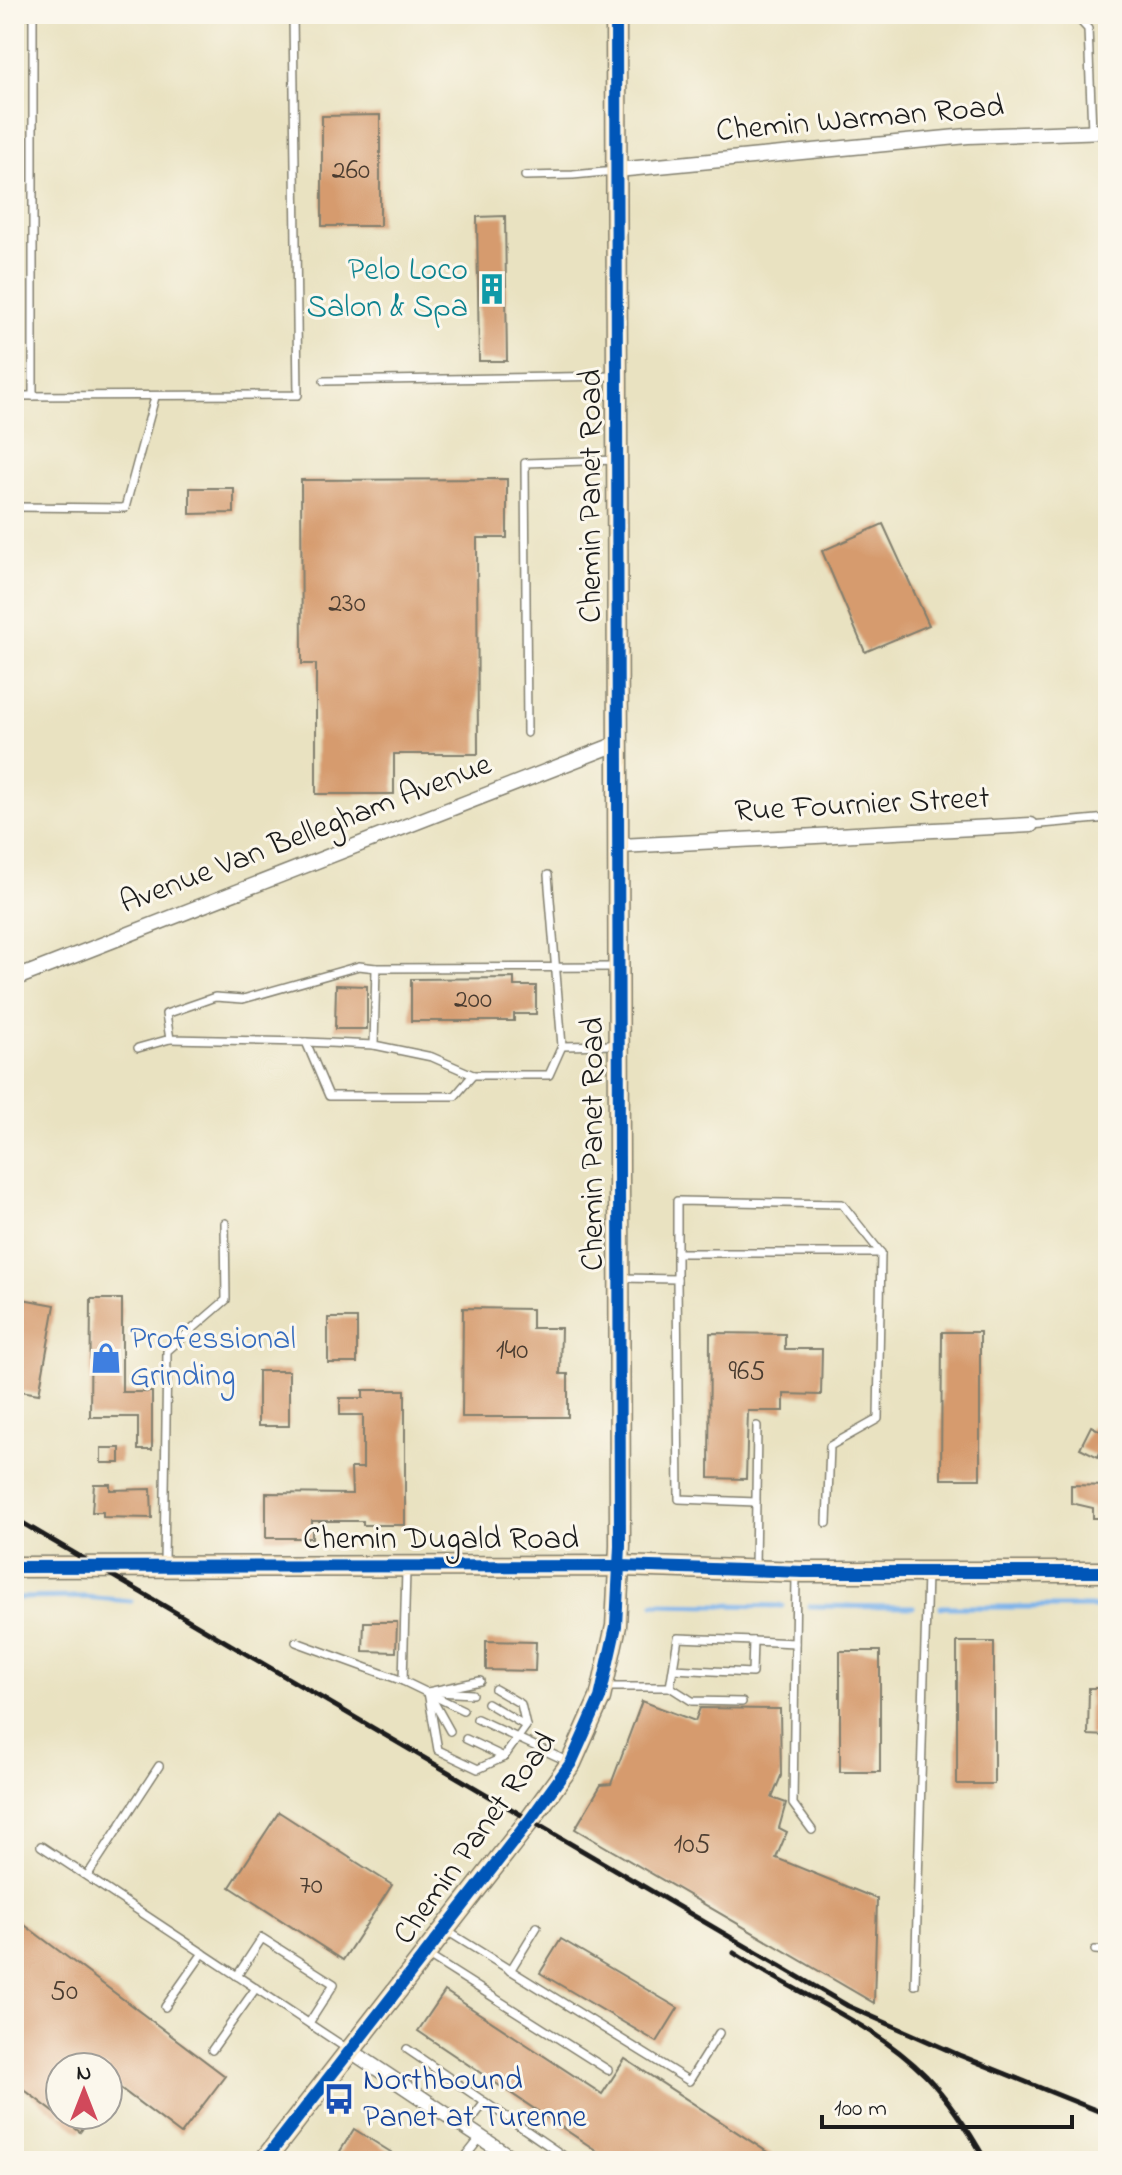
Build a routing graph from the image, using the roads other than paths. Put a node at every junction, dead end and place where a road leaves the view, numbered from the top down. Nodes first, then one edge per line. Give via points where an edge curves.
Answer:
1 (33, 14) edge
2 (293, 14) edge
3 (616, 14) edge
4 (1074, 14) edge
5 (1083, 18) edge
6 (1092, 131) junction
7 (1108, 131) edge
8 (617, 170) junction
9 (525, 176) dead end
10 (618, 376) junction
11 (324, 381) dead end
12 (14, 396) edge
13 (33, 396) junction
14 (155, 397) junction
15 (618, 460) junction
16 (14, 507) edge
17 (527, 733) dead end
18 (619, 743) junction
19 (1108, 818) edge
20 (1031, 825) joint
21 (620, 846) junction
22 (548, 875) dead end
23 (555, 967) junction
24 (620, 967) junction
25 (376, 968) junction
26 (14, 979) edge
27 (170, 1039) junction
28 (306, 1042) junction
29 (374, 1045) junction
30 (620, 1045) junction
31 (562, 1046) junction
32 (138, 1048) dead end
33 (473, 1075) junction
34 (225, 1223) dead end
35 (677, 1253) junction
36 (881, 1253) junction
37 (620, 1278) junction
38 (677, 1279) junction
39 (757, 1426) dead end
40 (756, 1502) junction
41 (827, 1523) dead end
42 (406, 1566) junction
43 (620, 1566) junction
44 (14, 1567) edge
45 (164, 1567) junction
46 (754, 1571) junction
47 (796, 1571) junction
48 (927, 1572) junction
49 (1108, 1572) edge
50 (753, 1641) junction
51 (296, 1642) dead end
52 (795, 1643) junction
53 (673, 1669) junction
54 (403, 1681) junction
55 (480, 1681) dead end
56 (602, 1687) junction
57 (670, 1687) junction
58 (495, 1689) dead end
59 (428, 1692) junction
60 (472, 1694) dead end
61 (742, 1702) dead end
62 (487, 1703) dead end
63 (463, 1710) dead end
64 (477, 1719) dead end
65 (526, 1726) junction
66 (450, 1731) dead end
67 (466, 1739) dead end
68 (517, 1739) junction
69 (504, 1757) junction
70 (571, 1763) junction
71 (159, 1766) dead end
72 (812, 1830) dead end
73 (41, 1846) dead end
74 (87, 1876) junction
75 (537, 1927) dead end
76 (445, 1930) junction
77 (1095, 1950) dead end
78 (1108, 1951) edge
79 (203, 1953) junction
80 (425, 1954) junction
81 (510, 1971) junction
82 (237, 1976) junction
83 (915, 1985) dead end
84 (256, 1988) junction
85 (165, 2007) dead end
86 (309, 2023) junction
87 (719, 2033) dead end
88 (407, 2049) dead end
89 (212, 2050) dead end
90 (351, 2051) junction
91 (608, 2070) dead end
92 (485, 2102) junction
93 (466, 2127) junction
94 (481, 2137) junction
95 (264, 2161) edge
96 (462, 2161) edge
97 (516, 2161) edge
98 (571, 2161) edge

1 - 13 lane
2 - 14 lane via 298,395
3 - 8 street, Chemin Panet Road
4 - 5 lane
5 - 6 lane via 1088,29
6 - 7 street, Chemin Warman Road
6 - 8 street, Chemin Warman Road via 968,136
8 - 9 lane
8 - 10 street, Chemin Panet Road
10 - 11 lane
10 - 15 street, Chemin Panet Road
12 - 13 lane
13 - 14 lane
14 - 16 lane via 125,508
15 - 17 lane via 525,463
15 - 18 street, Chemin Panet Road
18 - 21 street, Chemin Panet Road
18 - 26 street, Avenue Van Bellegham Avenue
19 - 20 lane, Rue Fournier Street
20 - 21 street, Rue Fournier Street
21 - 24 street, Chemin Panet Road
22 - 23 lane
23 - 24 lane
23 - 25 lane
23 - 31 lane
24 - 30 street, Chemin Panet Road
25 - 27 lane via 359,966 243,999 215,997 166,1014
25 - 29 lane
27 - 28 lane
27 - 32 lane
28 - 29 lane
28 - 33 lane via 329,1096 455,1096
29 - 33 lane via 432,1057
30 - 31 lane
30 - 37 street, Chemin Panet Road
31 - 33 lane via 549,1075
34 - 45 lane via 226,1300 167,1351
35 - 36 lane
35 - 36 lane via 677,1201 842,1204
35 - 38 lane
36 - 41 lane via 878,1419 830,1446
37 - 38 lane
37 - 43 street, Chemin Panet Road
38 - 40 lane via 679,1499
39 - 40 lane
40 - 46 lane
42 - 43 street, Chemin Dugald Road
42 - 45 street, Chemin Dugald Road
42 - 54 lane
43 - 46 street, Chemin Dugald Road
43 - 56 street, Chemin Panet Road via 616,1626
44 - 45 street, Chemin Dugald Road
46 - 47 street, Chemin Dugald Road
47 - 48 street, Chemin Dugald Road
47 - 52 lane
48 - 49 street, Chemin Dugald Road
48 - 83 lane
50 - 52 lane
50 - 53 lane via 678,1638
50 - 53 lane via 752,1673
51 - 54 lane
52 - 72 lane via 793,1804
53 - 57 lane
54 - 59 lane
55 - 59 lane
56 - 57 lane
56 - 70 street, Chemin Panet Road
57 - 61 lane via 692,1701
58 - 65 lane via 521,1704
59 - 60 lane
59 - 63 lane
59 - 66 lane
59 - 69 lane via 438,1750 478,1769
62 - 65 lane
64 - 68 lane
65 - 68 lane
67 - 69 lane
68 - 69 lane
68 - 70 lane
70 - 76 street, Chemin Panet Road
71 - 74 lane
73 - 74 lane
74 - 79 lane
75 - 81 lane
76 - 80 street, Chemin Panet Road
76 - 81 lane
77 - 78 lane
79 - 82 lane
79 - 85 lane
80 - 90 street, Chemin Panet Road
80 - 91 lane
81 - 87 lane via 689,2081
82 - 84 lane
82 - 86 lane via 262,1938 334,1984
84 - 86 lane
84 - 89 lane
86 - 90 lane
88 - 92 lane
90 - 93 street
90 - 95 street, Chemin Panet Road
92 - 93 lane
92 - 98 lane
93 - 94 street
94 - 96 lane
94 - 97 street

